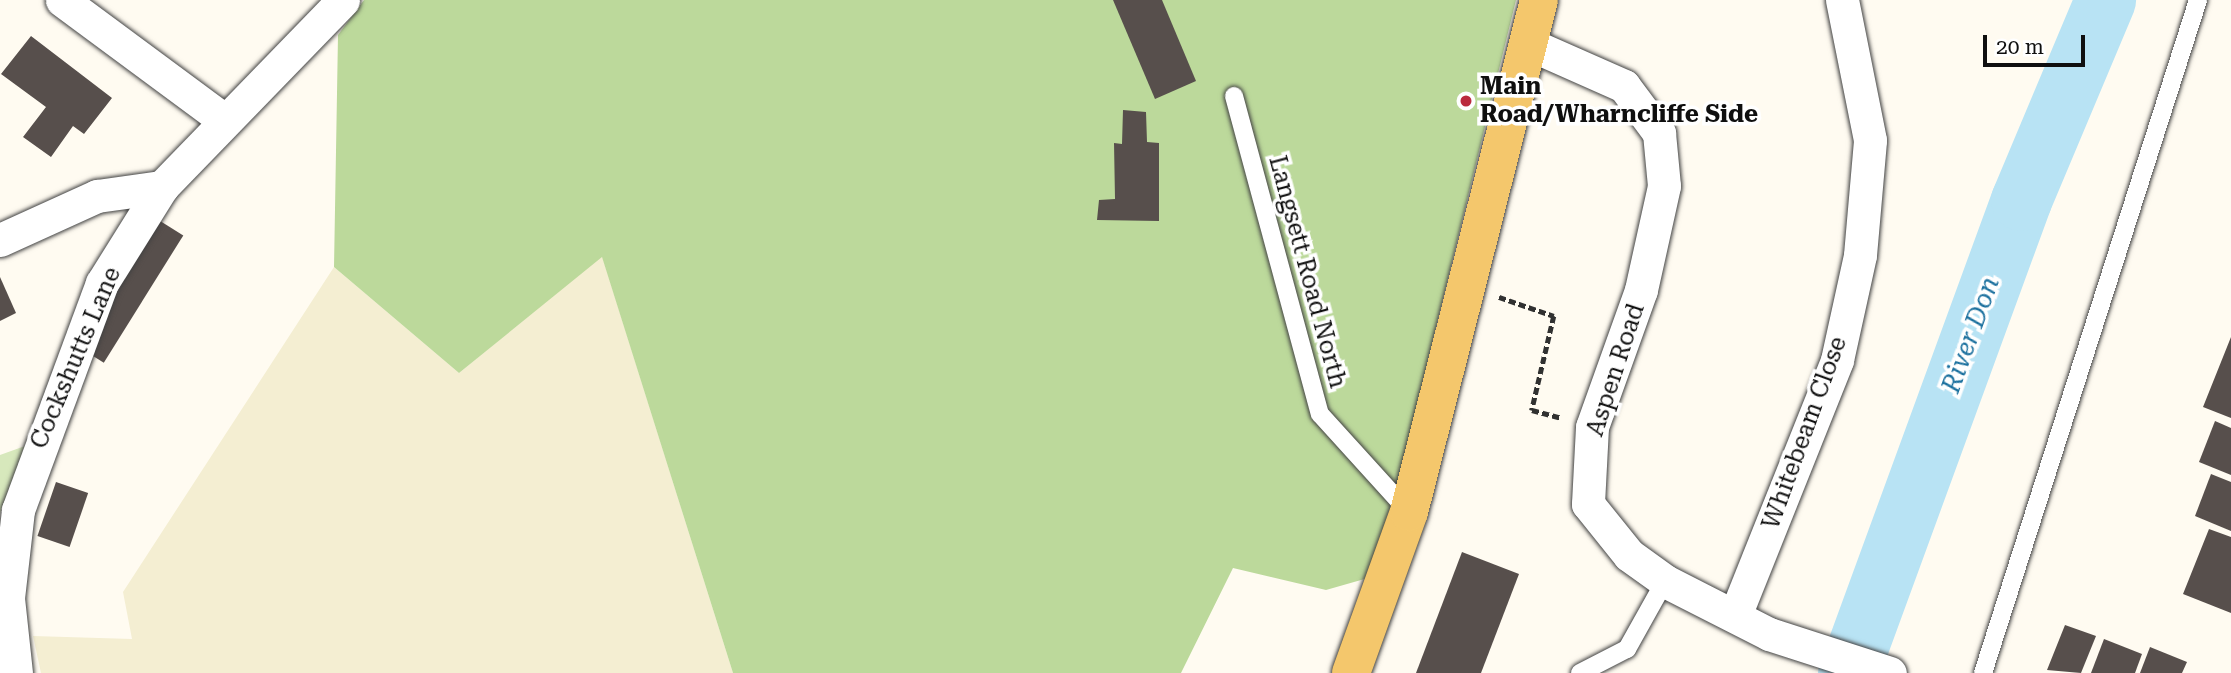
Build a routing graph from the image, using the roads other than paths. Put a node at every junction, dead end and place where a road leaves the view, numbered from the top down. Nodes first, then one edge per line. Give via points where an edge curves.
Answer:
1 (62, 0) edge
2 (342, 0) edge
3 (1539, 0) edge
4 (1842, 0) edge
5 (2198, 0) edge
6 (1527, 43) junction
7 (1234, 96) dead end
8 (224, 120) junction
9 (162, 187) junction
10 (0, 240) edge
11 (1409, 512) junction
12 (1665, 581) junction
13 (1736, 613) junction
14 (16, 673) edge
15 (1351, 673) edge
16 (1580, 673) edge
17 (1890, 673) edge
18 (1983, 673) edge

1 - 8 street
2 - 8 street, Cockshutts Lane
3 - 6 main road
4 - 13 street, Whitebeam Close via 1870,140 1860,255 1838,360
5 - 18 lane
6 - 11 main road
6 - 12 street, Aspen Road via 1624,86 1659,134 1664,186 1641,290 1592,427 1588,504 1629,555
7 - 11 lane, Langsett Road North via 1320,414
8 - 9 street, Cockshutts Lane
9 - 10 street via 97,196
9 - 14 street, Cockshutts Lane via 102,283 35,453 11,554
11 - 15 main road
12 - 13 street, Aspen Road
12 - 16 lane via 1627,649
13 - 17 street, Aspen Road via 1769,634

